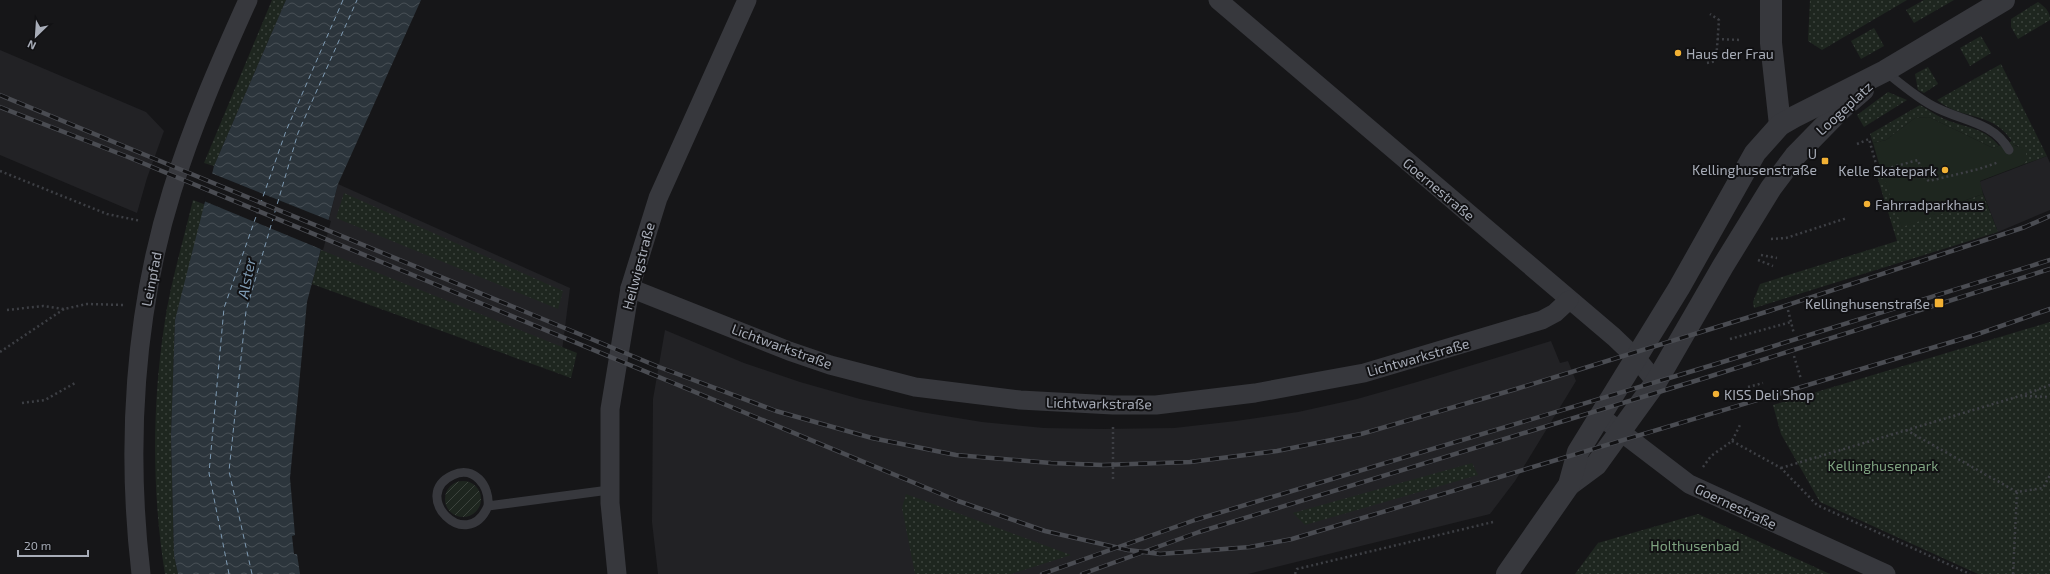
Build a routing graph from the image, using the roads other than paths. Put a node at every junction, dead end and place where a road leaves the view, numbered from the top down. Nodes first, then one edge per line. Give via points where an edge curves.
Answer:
1 (248, 0) edge
2 (747, 0) edge
3 (1218, 0) edge
4 (1771, 0) edge
5 (2004, 0) edge
6 (1885, 71) junction
7 (1807, 110) junction
8 (1780, 125) junction
9 (1820, 130) junction
10 (2009, 150) road end
11 (1722, 211) junction
12 (1723, 266) junction
13 (630, 288) junction
14 (1569, 300) junction
15 (1637, 359) junction
16 (1656, 382) junction
17 (1600, 416) junction
18 (1621, 432) junction
19 (1568, 485) junction
20 (609, 490) junction
21 (488, 506) junction
22 (141, 574) edge
23 (617, 574) edge
24 (1507, 574) edge
25 (1886, 574) edge

1 - 22 street, Leinpfad via 202,108 172,191 145,309 136,393 135,484
2 - 13 street, Heilwigstraße via 658,198
3 - 14 street, Goernestraße
4 - 8 street via 1771,43
5 - 6 street, Loogeplatz
6 - 7 street, Loogeplatz
6 - 9 street, Loogeplatz
6 - 10 lane via 1931,105 1990,129 2001,138
7 - 8 street, Loogeplatz
7 - 9 street via 1817,109 1823,114 1825,121
8 - 11 street, Loogeplatz via 1755,153
9 - 12 street, Loogeplatz via 1795,156 1771,188
11 - 12 street
11 - 15 street, Loogeplatz
12 - 16 street, Loogeplatz
13 - 14 street, Lichtwarkstraße via 830,365 915,386 1020,400 1113,405 1156,404 1255,394 1364,373 1542,320 1555,314
13 - 20 street, Heilwigstraße via 610,409
14 - 15 street, Goernestraße
15 - 16 street, Goernestraße
15 - 17 street
16 - 18 street
17 - 18 street, Goernestraße
17 - 19 street via 1578,452
18 - 19 street via 1596,465
18 - 25 street, Goernestraße via 1690,484
19 - 24 street
20 - 21 lane
20 - 23 street, Heilwigstraße
21 - 21 lane via 482,516 472,523 452,522 445,518 437,503 439,489 452,475 472,474 485,485 489,497

